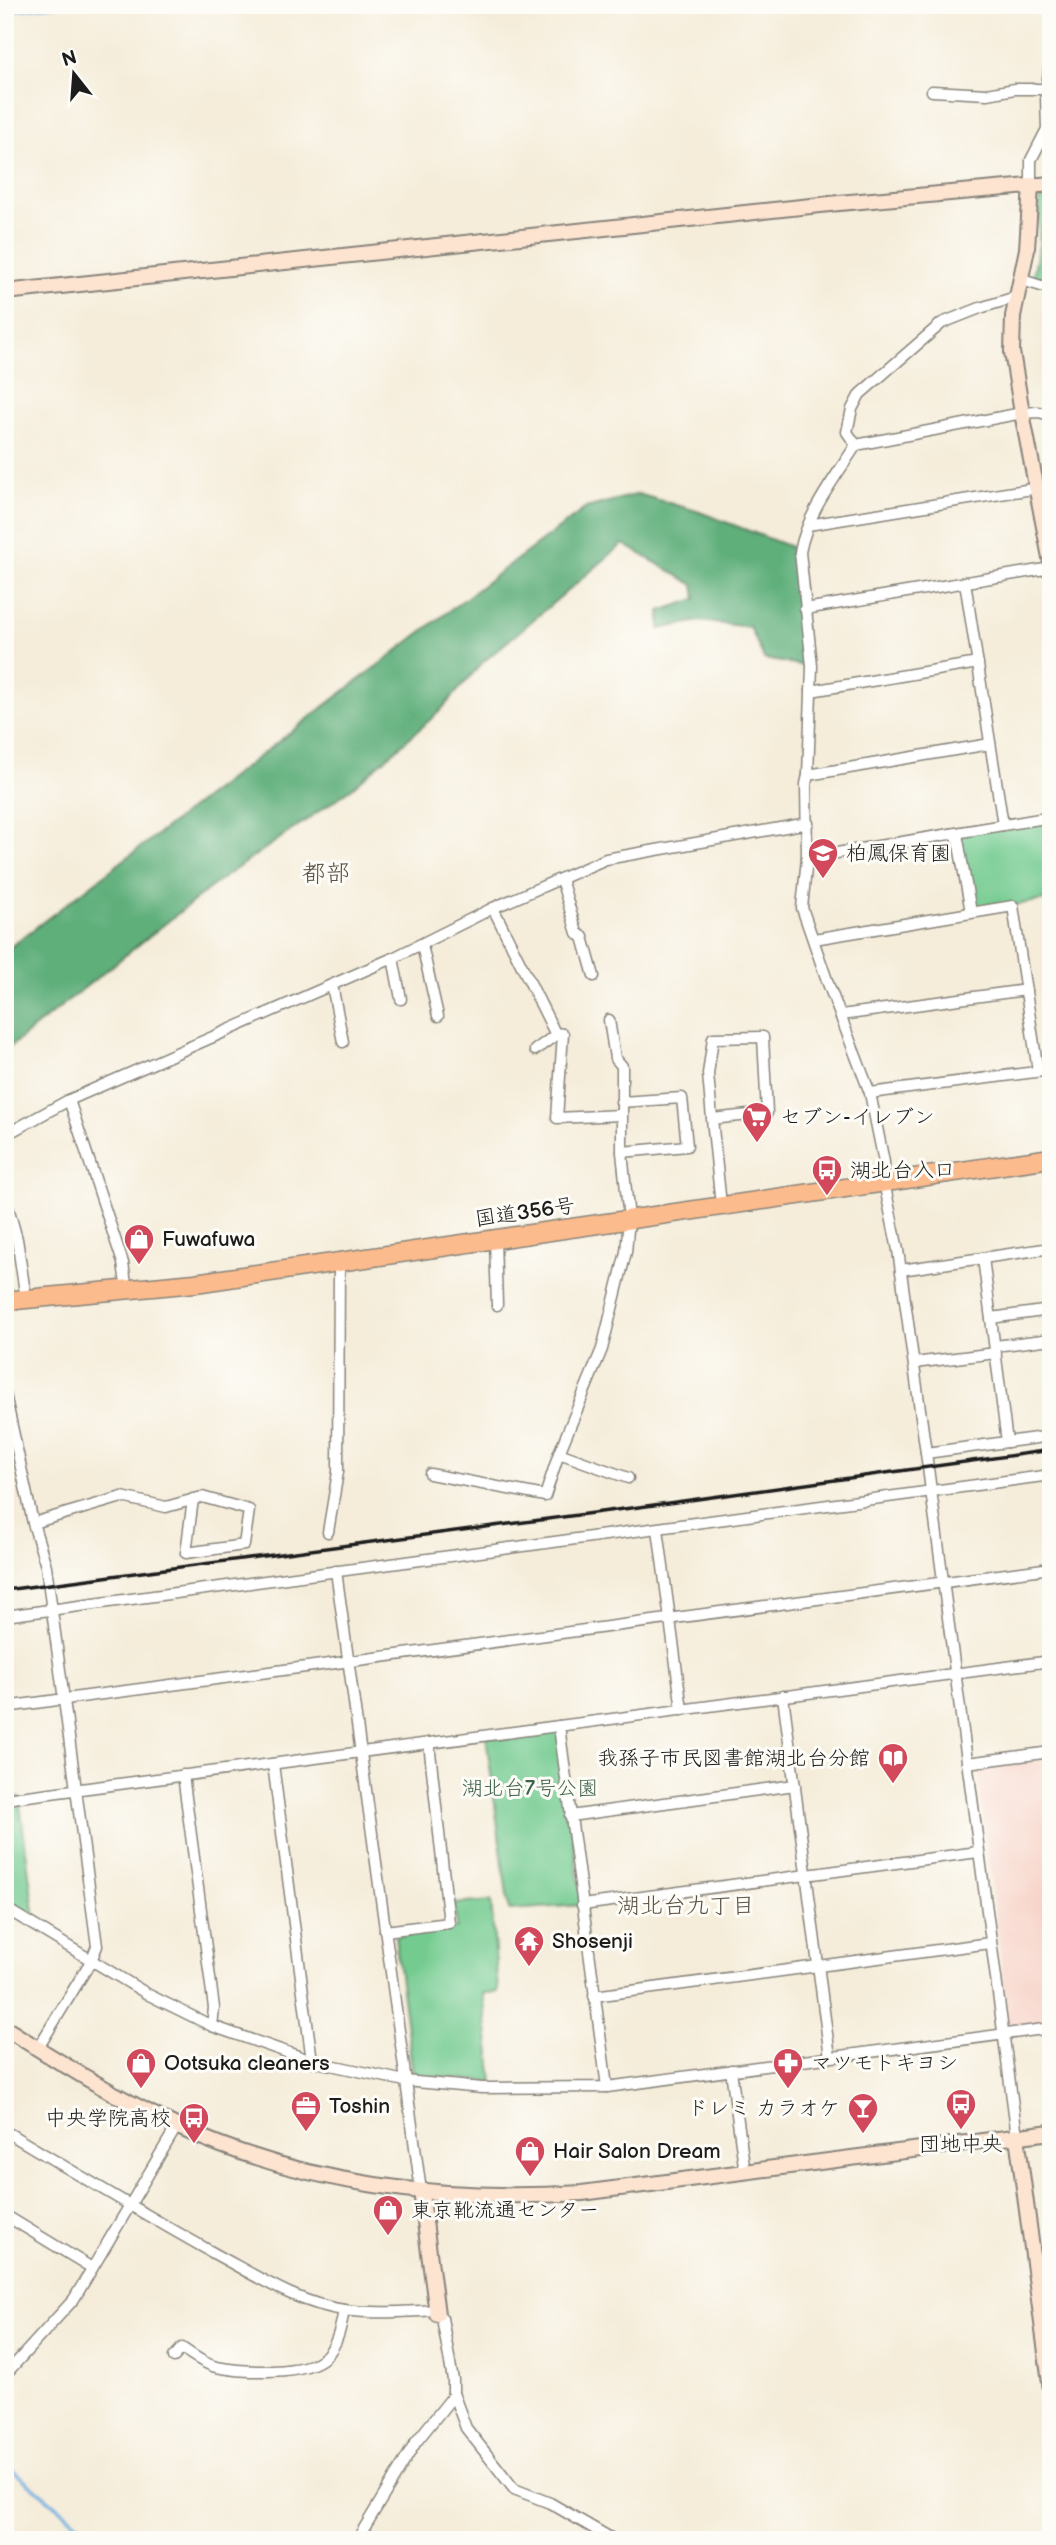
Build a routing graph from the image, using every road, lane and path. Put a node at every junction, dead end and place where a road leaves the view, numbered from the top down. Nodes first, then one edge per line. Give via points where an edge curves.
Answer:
1 (1051, 54) edge
2 (1049, 90) edge
3 (932, 91) dead end
4 (1051, 184) edge
5 (1031, 185) junction
6 (1022, 280) junction
7 (1051, 289) edge
8 (5, 292) edge
9 (1016, 297) junction
10 (1022, 413) junction
11 (1051, 415) edge
12 (856, 445) junction
13 (1038, 488) junction
14 (808, 525) junction
15 (1051, 565) edge
16 (965, 582) junction
17 (805, 609) junction
18 (978, 663) junction
19 (811, 691) junction
20 (990, 744) junction
21 (808, 775) junction
22 (1051, 817) edge
23 (808, 823) junction
24 (1003, 825) junction
25 (957, 834) junction
26 (807, 858) junction
27 (561, 879) junction
28 (493, 908) junction
29 (971, 912) junction
30 (814, 939) junction
31 (422, 945) junction
32 (393, 958) junction
33 (594, 975) dead end
34 (332, 985) junction
35 (1026, 990) junction
36 (401, 999) dead end
37 (841, 1015) junction
38 (438, 1016) dead end
39 (609, 1020) dead end
40 (555, 1033) junction
41 (344, 1042) dead end
42 (535, 1049) dead end
43 (1051, 1070) edge
44 (1038, 1071) junction
45 (870, 1093) junction
46 (69, 1100) junction
47 (621, 1102) junction
48 (621, 1115) junction
49 (712, 1119) junction
50 (5, 1135) edge
51 (622, 1152) junction
52 (1051, 1158) edge
53 (884, 1182) junction
54 (5, 1196) edge
55 (721, 1205) junction
56 (629, 1219) junction
57 (495, 1239) junction
58 (1051, 1248) edge
59 (983, 1258) junction
60 (340, 1262) junction
61 (901, 1270) junction
62 (127, 1291) junction
63 (26, 1299) junction
64 (5, 1301) edge
65 (497, 1305) dead end
66 (1043, 1311) dead end
67 (991, 1318) junction
68 (1051, 1339) edge
69 (995, 1350) junction
70 (914, 1363) junction
71 (5, 1394) edge
72 (1051, 1436) edge
73 (1007, 1442) junction
74 (559, 1453) junction
75 (926, 1453) junction
76 (430, 1474) dead end
77 (1051, 1475) edge
78 (628, 1478) dead end
79 (931, 1491) junction
80 (193, 1499) junction
81 (33, 1522) junction
82 (658, 1529) junction
83 (328, 1532) dead end
84 (1051, 1568) edge
85 (336, 1571) junction
86 (943, 1582) junction
87 (51, 1609) junction
88 (5, 1616) edge
89 (669, 1618) junction
90 (1051, 1661) edge
91 (349, 1662) junction
92 (955, 1673) junction
93 (783, 1696) junction
94 (63, 1700) junction
95 (5, 1707) edge
96 (682, 1710) junction
97 (559, 1726) junction
98 (429, 1743) junction
99 (360, 1752) junction
100 (1051, 1752) edge
101 (967, 1763) junction
102 (274, 1764) junction
103 (183, 1775) junction
104 (795, 1785) junction
105 (75, 1790) junction
106 (5, 1799) edge
107 (570, 1816) junction
108 (978, 1852) junction
109 (807, 1874) junction
110 (582, 1905) junction
111 (5, 1908) edge
112 (385, 1931) junction
113 (990, 1943) junction
114 (91, 1961) junction
115 (818, 1966) junction
116 (594, 1996) junction
117 (212, 2026) junction
118 (5, 2028) edge
119 (1051, 2028) edge
120 (1003, 2034) junction
121 (38, 2048) junction
122 (830, 2057) junction
123 (312, 2061) junction
124 (731, 2070) junction
125 (405, 2081) junction
126 (607, 2087) junction
127 (177, 2126) junction
128 (5, 2131) edge
129 (1051, 2132) edge
130 (1017, 2136) junction
131 (745, 2173) junction
132 (421, 2191) junction
133 (129, 2206) junction
134 (5, 2215) edge
135 (92, 2268) junction
136 (344, 2310) junction
137 (436, 2312) junction
138 (174, 2357) dead end
139 (5, 2375) edge
140 (1051, 2390) edge
141 (453, 2393) junction
142 (357, 2540) edge
143 (614, 2540) edge

1 - 2 street
2 - 3 street
2 - 5 street via 1046,129 1031,160
4 - 5 street
5 - 6 street
5 - 8 street
6 - 7 street
6 - 9 street
9 - 10 street via 1012,352
9 - 12 street via 942,323 889,366 860,394 852,409 847,432
10 - 11 street
10 - 12 street
10 - 13 street
12 - 14 street via 815,506
13 - 14 street
13 - 15 street
14 - 17 street via 800,552
15 - 16 street
16 - 17 street
16 - 18 street
17 - 19 street
18 - 19 street
18 - 20 street
19 - 21 street
20 - 21 street
20 - 24 street
21 - 23 street
22 - 24 street
23 - 26 street
23 - 27 street via 626,854
24 - 25 street
25 - 26 street
25 - 29 street
26 - 30 street via 802,908
27 - 28 street
27 - 33 street
28 - 31 street
28 - 40 street
29 - 30 street
29 - 35 street via 1013,906
30 - 37 street
31 - 32 street
31 - 38 street
32 - 34 street
32 - 36 street
34 - 41 street
34 - 46 street
35 - 37 street
35 - 44 street
37 - 45 street
39 - 47 street via 615,1058 622,1066
40 - 42 street
40 - 48 street via 563,1034 557,1118
43 - 44 street
44 - 45 street
45 - 53 street
46 - 50 street
46 - 62 street via 123,1263
47 - 48 street
47 - 51 street via 682,1098 687,1146
48 - 51 street
49 - 49 street via 708,1074 713,1038 763,1037 767,1113
49 - 55 street
51 - 56 street
52 - 53 highway, 国道356号
53 - 55 highway, 国道356号
53 - 61 street
54 - 63 street
55 - 56 highway, 国道356号
56 - 57 highway, 国道356号
56 - 74 street via 626,1252 602,1349
57 - 60 highway, 国道356号
57 - 65 street
58 - 59 street
59 - 61 street
59 - 67 street
60 - 62 highway, 国道356号
60 - 83 street via 338,1472
61 - 70 street
62 - 63 highway, 国道356号
63 - 64 highway, 国道356号
66 - 67 street
67 - 69 street
68 - 69 street
69 - 70 street
69 - 73 street
70 - 75 street
71 - 81 street
72 - 73 street
73 - 75 street
74 - 76 street via 545,1496
74 - 78 street
75 - 79 street
77 - 79 street
79 - 82 street
79 - 86 street
80 - 80 street via 202,1497 249,1510 244,1545 186,1553
80 - 81 street via 166,1507 122,1497
81 - 87 street via 43,1549
82 - 85 street
82 - 89 street
84 - 86 street
85 - 87 street
85 - 91 street
86 - 89 street
86 - 92 street
87 - 88 street
87 - 94 street
89 - 91 street
89 - 96 street
90 - 92 street
91 - 94 street
91 - 99 street
92 - 93 street
92 - 101 street
93 - 96 street
93 - 104 street
94 - 95 street
94 - 105 street
96 - 97 street
97 - 98 street
97 - 107 street
98 - 99 street
98 - 112 street via 449,1923
99 - 102 street
99 - 112 street
100 - 101 street
101 - 108 street
102 - 103 street
102 - 123 street
103 - 105 street
103 - 117 street via 214,2008
104 - 107 street
104 - 109 street
105 - 106 street
105 - 114 street via 97,1946
107 - 110 street
108 - 109 street
108 - 113 street
109 - 110 street
109 - 115 street
110 - 116 street
111 - 114 street
112 - 125 street
113 - 115 street
113 - 120 street
114 - 117 street
114 - 121 street
115 - 116 street
115 - 122 street
116 - 126 street
117 - 123 street
118 - 121 street
119 - 120 street
120 - 122 street
120 - 130 street
121 - 127 street
122 - 124 street
123 - 125 street
124 - 126 street
124 - 131 street
125 - 126 street via 482,2088
125 - 132 street
127 - 132 street via 272,2161 362,2183
127 - 133 street
128 - 133 street
129 - 130 street
130 - 131 street
130 - 140 street
131 - 132 street via 555,2195
132 - 137 street
133 - 135 street
133 - 136 street via 259,2278 316,2304
134 - 135 street
135 - 139 street via 74,2299
136 - 137 street
136 - 138 street via 326,2356 292,2371 214,2366 183,2348
137 - 141 street via 442,2318
141 - 142 street via 416,2442
141 - 143 street via 466,2428 514,2488

